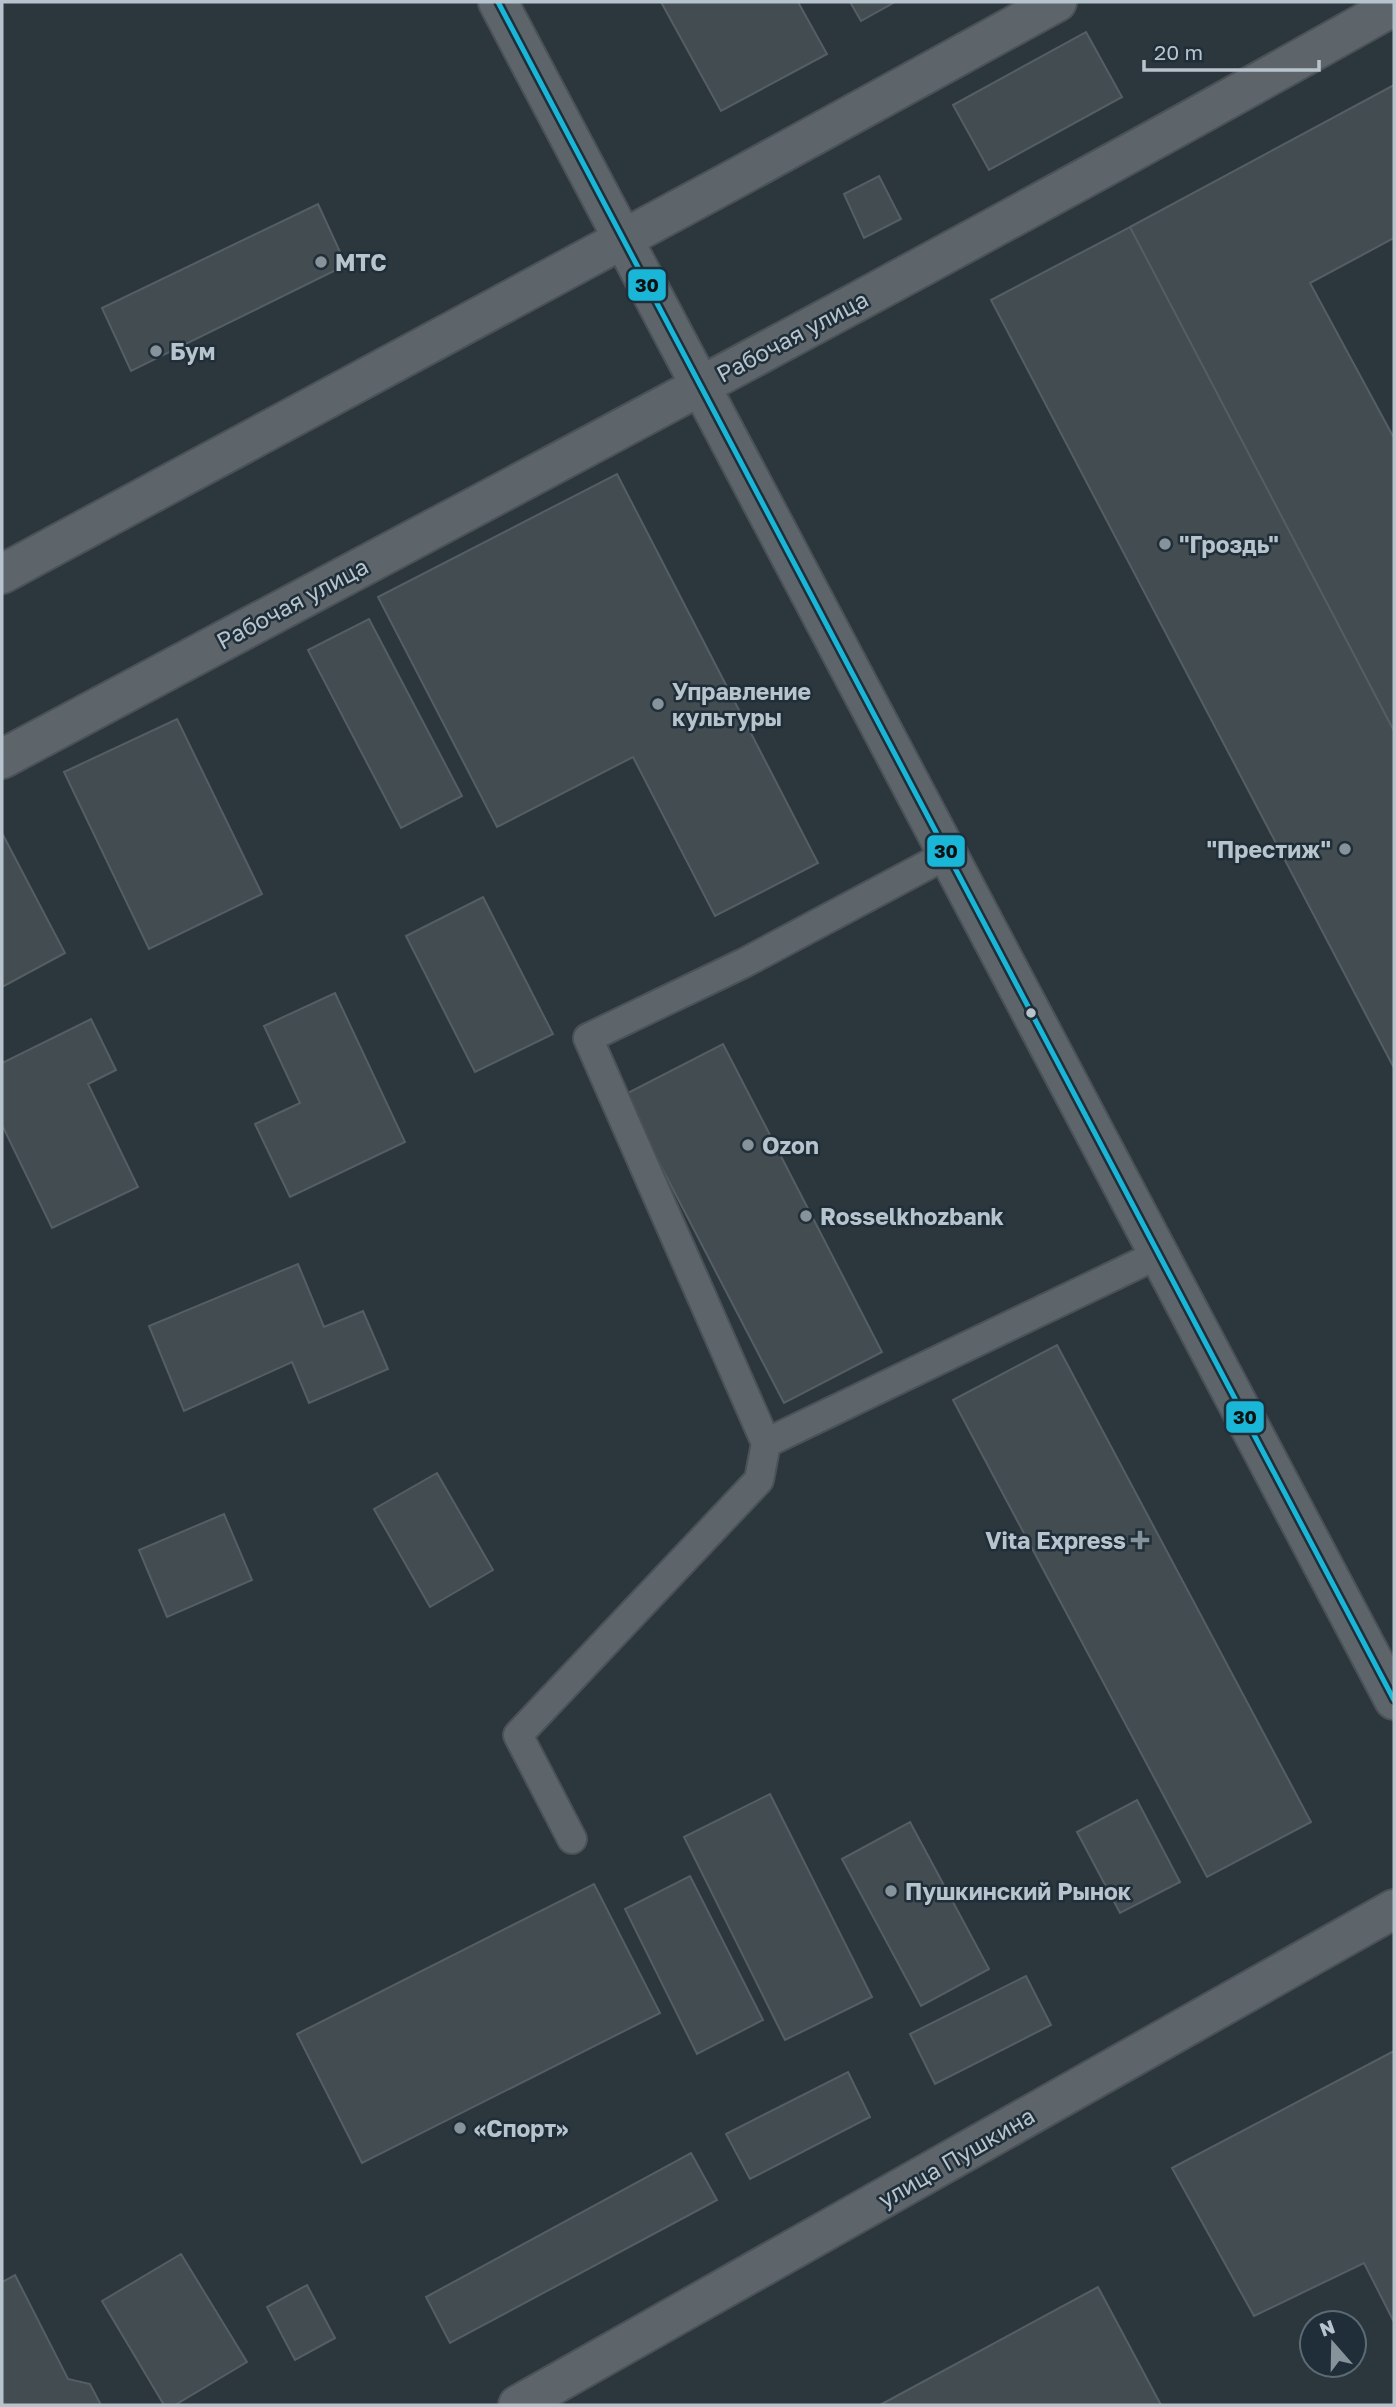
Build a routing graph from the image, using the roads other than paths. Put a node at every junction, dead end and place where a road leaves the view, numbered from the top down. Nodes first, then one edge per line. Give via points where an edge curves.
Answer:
1 (498, 2) edge
2 (1057, 2) edge
3 (1394, 6) edge
4 (623, 240) junction
5 (700, 386) junction
6 (2, 574) edge
7 (2, 759) edge
8 (947, 854) junction
9 (1159, 1254) junction
10 (766, 1443) junction
11 (1394, 1700) edge
12 (572, 1839) dead end
13 (1394, 1909) edge
14 (518, 2405) edge

1 - 4 street
2 - 4 street
3 - 5 street, Рабочая улица
4 - 5 street
4 - 6 street
5 - 7 street, Рабочая улица
5 - 8 street
8 - 9 street
8 - 10 lane via 744,963 588,1038
9 - 10 lane
9 - 11 street
10 - 12 lane via 759,1480 517,1735
13 - 14 street, улица Пушкина

